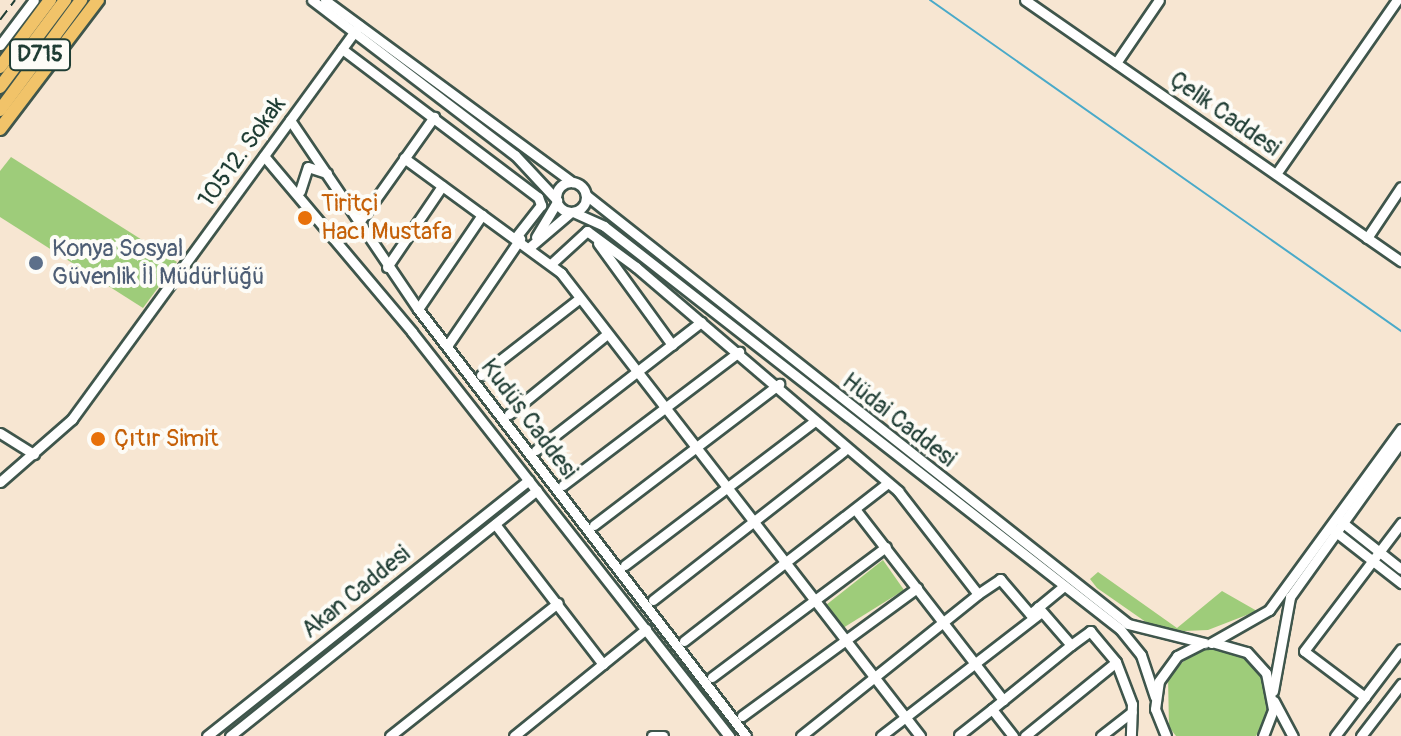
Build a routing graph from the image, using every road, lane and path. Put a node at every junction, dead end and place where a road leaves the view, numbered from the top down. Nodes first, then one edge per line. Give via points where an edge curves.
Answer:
1 (34, 0) edge
2 (50, 0) edge
3 (65, 0) edge
4 (81, 0) edge
5 (98, 0) edge
6 (312, 0) edge
7 (325, 0) edge
8 (1025, 0) edge
9 (1159, 0) edge
10 (1397, 0) edge
11 (357, 29) junction
12 (0, 45) edge
13 (342, 49) junction
14 (1116, 63) junction
15 (0, 67) edge
16 (0, 87) edge
17 (0, 110) edge
18 (434, 117) junction
19 (290, 120) junction
20 (0, 129) edge
21 (264, 156) junction
22 (404, 158) junction
23 (1276, 174) junction
24 (330, 175) junction
25 (572, 182) junction
26 (442, 186) junction
27 (1401, 187) edge
28 (301, 195) junction
29 (586, 195) junction
30 (557, 201) junction
31 (572, 212) junction
32 (482, 215) junction
33 (360, 221) junction
34 (591, 234) junction
35 (518, 238) junction
36 (1367, 238) junction
37 (531, 246) junction
38 (1401, 261) edge
39 (551, 264) junction
40 (387, 267) junction
41 (580, 298) junction
42 (418, 309) junction
43 (701, 322) junction
44 (606, 335) junction
45 (672, 345) junction
46 (447, 346) junction
47 (739, 352) junction
48 (635, 373) junction
49 (481, 375) dead end
50 (779, 384) junction
51 (663, 409) junction
52 (509, 414) dead end
53 (815, 421) junction
54 (1401, 429) edge
55 (0, 433) edge
56 (1401, 442) edge
57 (694, 449) junction
58 (536, 450) dead end
59 (844, 451) junction
60 (34, 454) junction
61 (529, 480) junction
62 (0, 482) edge
63 (888, 483) junction
64 (563, 485) dead end
65 (726, 489) junction
66 (537, 490) junction
67 (855, 509) junction
68 (753, 523) junction
69 (1401, 523) edge
70 (495, 524) junction
71 (594, 525) dead end
72 (1336, 525) junction
73 (886, 547) junction
74 (1379, 552) junction
75 (1372, 561) junction
76 (785, 564) junction
77 (625, 565) dead end
78 (1401, 569) edge
79 (1401, 583) edge
80 (1064, 586) junction
81 (917, 588) junction
82 (978, 594) junction
83 (653, 600) dead end
84 (813, 600) junction
85 (558, 603) junction
86 (1040, 610) junction
87 (943, 621) junction
88 (646, 629) junction
89 (845, 640) junction
90 (684, 641) dead end
91 (1208, 643) junction
92 (1071, 645) junction
93 (1401, 649) edge
94 (1116, 662) junction
95 (603, 664) junction
96 (975, 664) junction
97 (873, 676) junction
98 (712, 677) dead end
99 (1401, 684) edge
100 (1273, 696) junction
101 (1155, 697) junction
102 (1365, 697) junction
103 (1003, 700) junction
104 (992, 709) junction
105 (1155, 709) junction
106 (1132, 712) junction
107 (742, 716) dead end
108 (906, 719) junction
109 (207, 736) edge
110 (230, 736) edge
111 (390, 736) edge
112 (514, 736) edge
113 (652, 736) edge
114 (663, 736) edge
115 (729, 736) edge
116 (746, 736) edge
117 (801, 736) edge
118 (881, 736) edge
119 (920, 736) edge
120 (959, 736) edge
121 (1013, 736) edge
122 (1025, 736) edge
123 (1101, 736) edge
124 (1131, 736) edge
125 (1157, 736) edge
126 (1166, 736) edge
127 (1263, 736) edge
128 (1293, 736) edge
129 (1335, 736) edge
130 (1361, 736) edge

1 - 12 street
2 - 15 highway
3 - 16 highway, D715
4 - 17 highway, D715
5 - 20 highway
6 - 11 street
7 - 11 street
8 - 14 street, Çelik Caddesi
9 - 14 street
10 - 23 street
11 - 13 street, 10512. Sokak
11 - 25 street
11 - 30 street via 515,155
13 - 18 street
13 - 19 street, 10512. Sokak
14 - 23 street, Çelik Caddesi
18 - 22 street
18 - 35 street via 538,197 541,205
19 - 21 street, 10512. Sokak
19 - 24 street, Kudüs Caddesi
21 - 28 street, Kudüs Caddesi
21 - 60 street, 10512. Sokak via 72,419
22 - 26 street
22 - 33 street
23 - 36 street, Çelik Caddesi
24 - 28 street via 308,167 300,173
24 - 33 street, Kudüs Caddesi
25 - 29 street, Hüdai Caddesi
25 - 30 street via 559,188
26 - 32 street
26 - 40 street
27 - 36 street
28 - 61 street, Kudüs Caddesi
29 - 31 street
29 - 91 street, Hüdai Caddesi via 1128,624
30 - 31 street, Hüdai Caddesi
30 - 37 street
31 - 37 street
31 - 80 street, Hüdai Caddesi via 604,226
32 - 35 street
32 - 42 street
33 - 40 street, Kudüs Caddesi
34 - 39 street
34 - 43 street
34 - 45 street
35 - 37 street
35 - 46 street
36 - 38 street, Çelik Caddesi
37 - 39 street
39 - 41 street
40 - 42 street, Kudüs Caddesi
41 - 44 street
41 - 49 street
42 - 46 street, Kudüs Caddesi
43 - 45 street
43 - 47 street
44 - 48 street
44 - 52 street
45 - 48 street
46 - 116 street, Kudüs Caddesi
47 - 50 street
47 - 51 street
48 - 51 street
48 - 58 street
50 - 53 street
50 - 57 street
51 - 57 street
51 - 64 street
53 - 59 street
53 - 65 street
54 - 72 street
55 - 60 street
56 - 72 street
57 - 65 street
57 - 71 street
59 - 63 street
59 - 68 street
60 - 62 street, 10512. Sokak
61 - 66 street, Kudüs Caddesi
61 - 109 street, Akan Caddesi
63 - 67 street
63 - 82 street
65 - 68 street
65 - 77 street
66 - 70 street, Akan Caddesi
66 - 88 street, Kudüs Caddesi
67 - 73 street
67 - 76 street
68 - 76 street
68 - 83 street
69 - 74 street
70 - 85 street
70 - 110 street, Akan Caddesi
72 - 74 street
72 - 75 street
72 - 91 street via 1266,613
72 - 100 street via 1286,606
73 - 81 street
73 - 84 street
74 - 75 street
74 - 78 street
75 - 79 street
75 - 102 street via 1304,651
76 - 84 street
76 - 90 street
80 - 86 street
80 - 101 street, Hüdai Caddesi via 1135,644
81 - 87 street
81 - 89 street
82 - 86 street via 1000,579 1030,614
82 - 87 street
84 - 89 street
84 - 98 street
85 - 95 street
85 - 111 street
86 - 92 street
86 - 96 street
87 - 96 street
87 - 97 street
88 - 95 street
88 - 115 street, Kudüs Caddesi
89 - 97 street
89 - 107 street
91 - 100 street, Hüdai Caddesi via 1247,652
91 - 101 street via 1171,662
92 - 94 street via 1090,631
92 - 103 street
93 - 102 street
94 - 106 street
94 - 122 street
95 - 112 street
96 - 103 street
96 - 108 street
97 - 108 street
97 - 117 street
99 - 130 street
100 - 127 street
100 - 128 street
101 - 105 street
102 - 129 street
103 - 104 street
104 - 120 street
104 - 121 street
105 - 125 street
105 - 126 street
106 - 123 street
106 - 124 street
108 - 118 street
108 - 119 street
113 - 114 street

